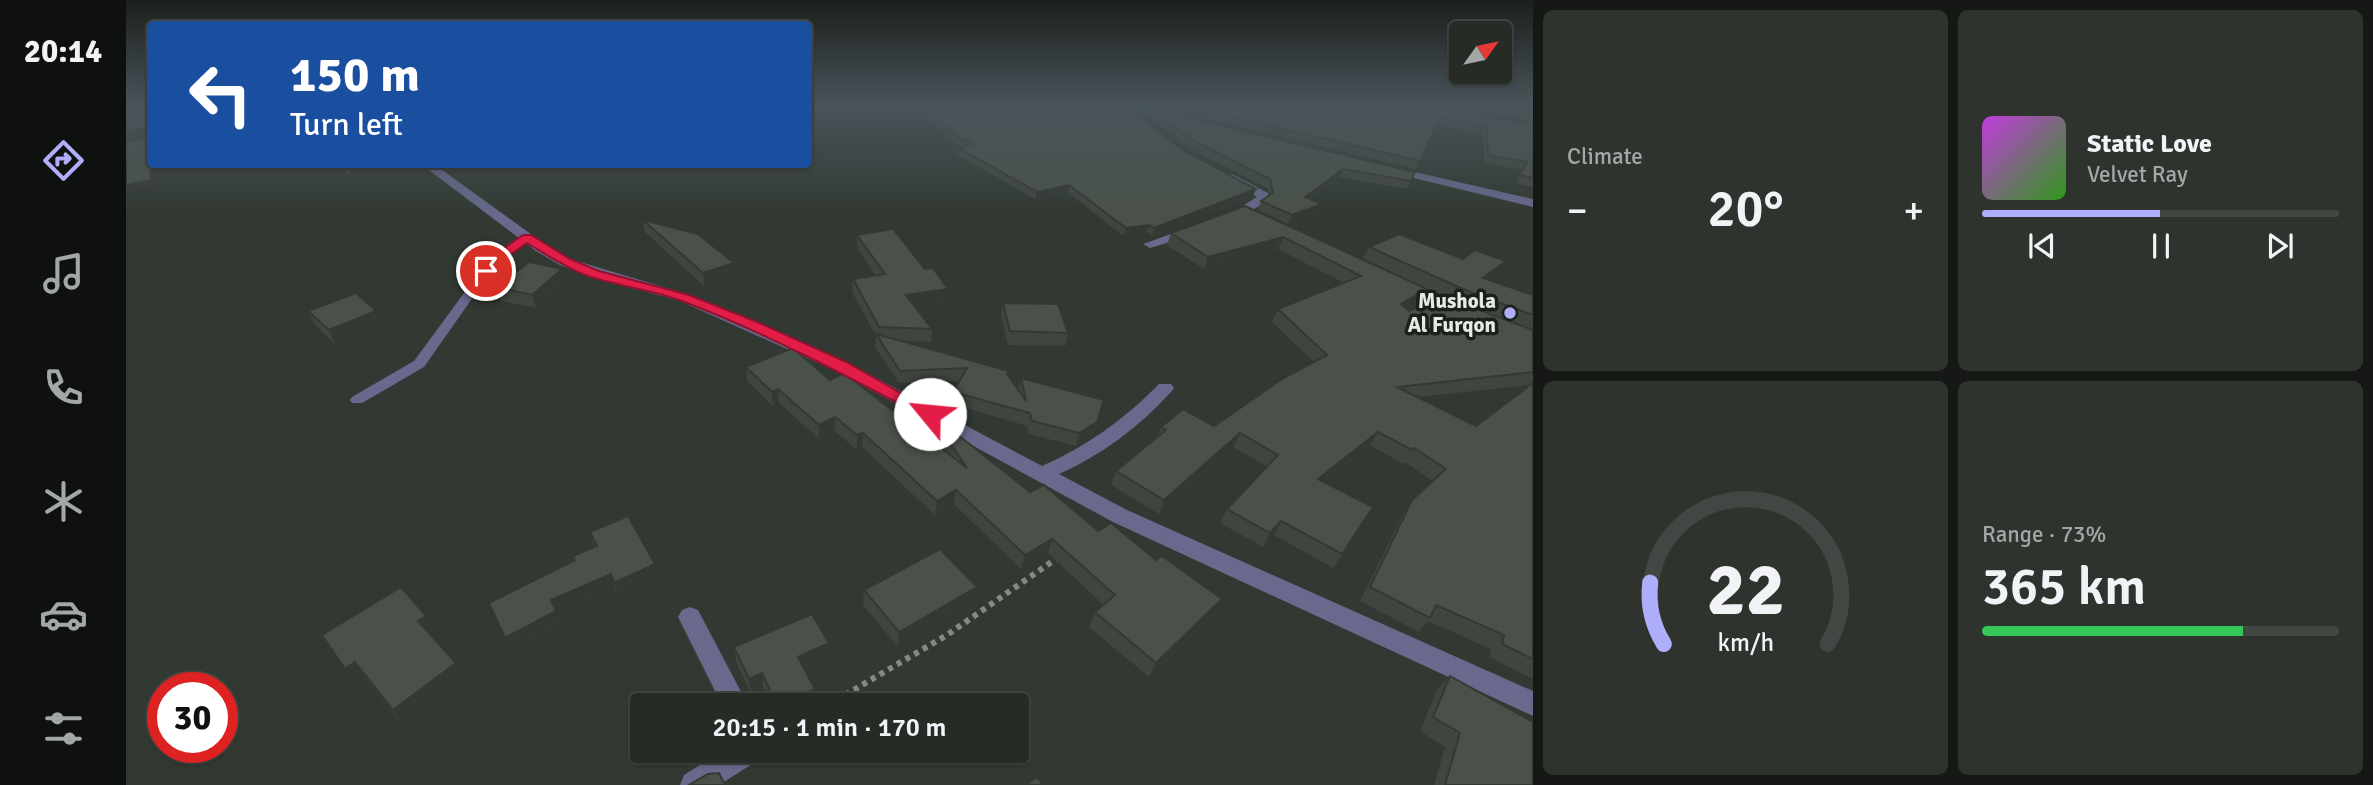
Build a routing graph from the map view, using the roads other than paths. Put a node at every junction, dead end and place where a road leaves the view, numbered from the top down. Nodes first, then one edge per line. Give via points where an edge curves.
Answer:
1 (1376, 166) edge
2 (432, 168) edge
3 (1215, 169) edge
4 (1533, 203) edge
5 (1274, 224) edge
6 (1205, 225) edge
7 (527, 237) junction
8 (1150, 244) dead end
9 (1386, 275) edge
10 (1471, 316) edge
11 (1165, 388) dead end
12 (357, 400) dead end
13 (1042, 474) junction
14 (690, 617) dead end
15 (729, 693) edge
16 (1533, 704) edge
17 (728, 763) edge
18 (694, 785) edge

1 - 4 street
2 - 7 street
3 - 5 street via 1262,193 1263,199 1236,213
6 - 8 street
7 - 12 lane via 493,261 419,364
7 - 13 street via 565,262 685,298 840,366
9 - 10 street via 1430,302
11 - 13 street via 1095,448
13 - 16 street via 1120,516
14 - 15 street
17 - 18 street

